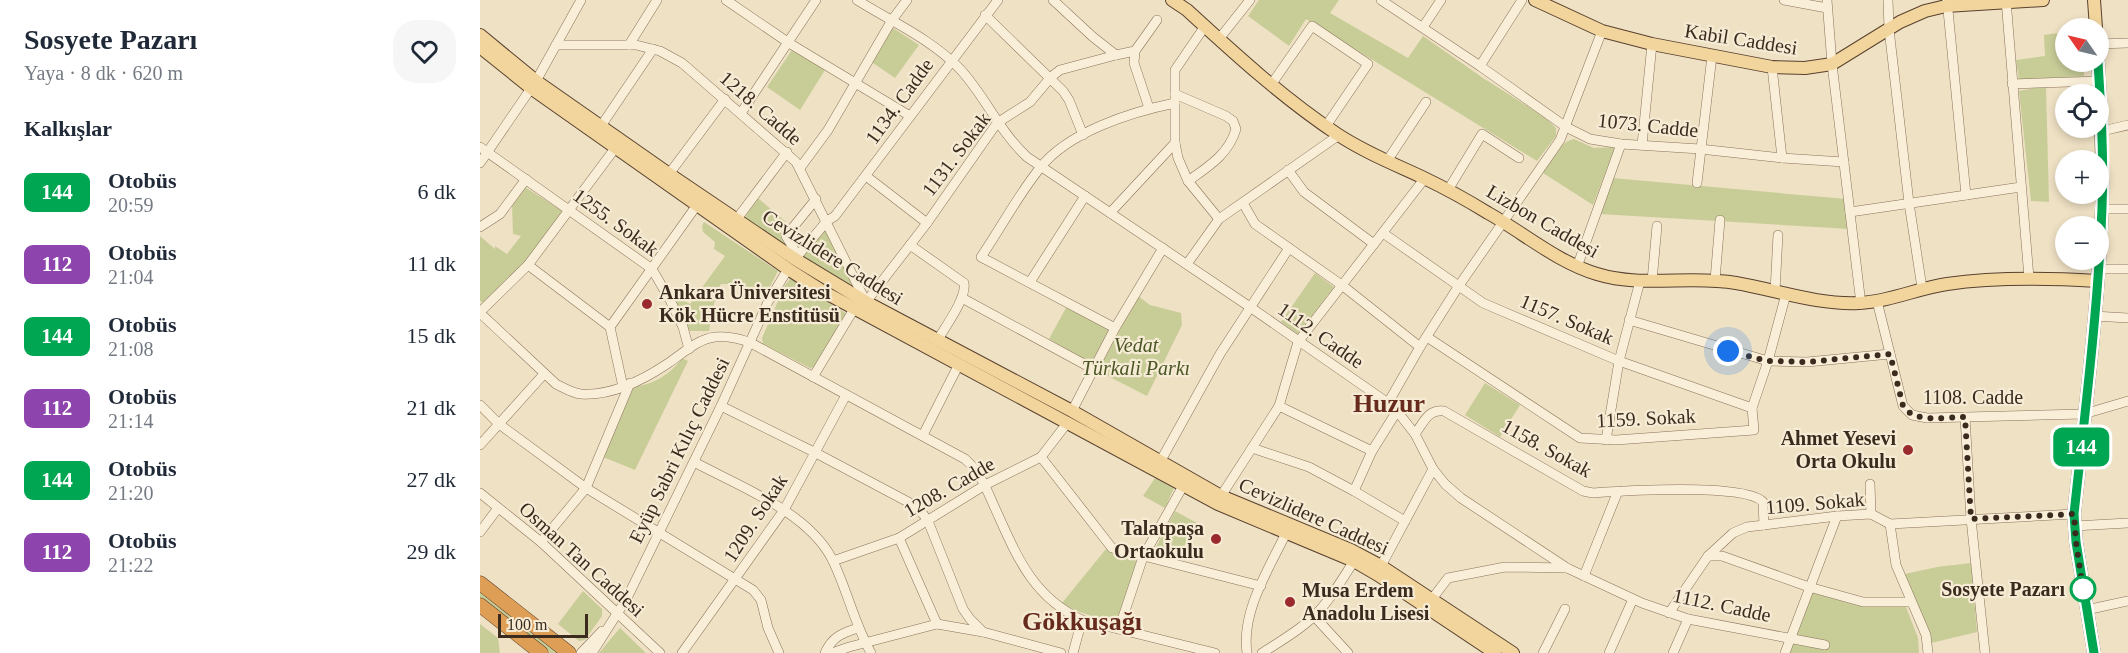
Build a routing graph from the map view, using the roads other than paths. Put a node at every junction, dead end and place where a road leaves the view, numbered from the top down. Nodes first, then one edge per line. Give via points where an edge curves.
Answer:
1 (657, 0) edge
2 (816, 0) edge
3 (857, 0) edge
4 (908, 0) edge
5 (998, 0) edge
6 (1053, 0) edge
7 (1172, 0) edge
8 (1250, 0) edge
9 (1381, 0) edge
10 (1441, 0) edge
11 (1522, 0) edge
12 (1536, 0) edge
13 (1784, 0) edge
14 (1888, 0) edge
15 (2043, 0) edge
16 (2094, 0) edge
17 (730, 1) edge
18 (2006, 1) edge
19 (577, 2) edge
20 (1946, 3) edge
21 (1827, 4) edge
22 (985, 15) junction
23 (2095, 18) edge
24 (892, 20) junction
25 (1157, 20) dead end
26 (1205, 26) junction
27 (1423, 27) junction
28 (1889, 29) junction
29 (1602, 31) junction
30 (480, 35) edge
31 (1220, 39) junction
32 (789, 43) junction
33 (1652, 44) junction
34 (2109, 44) edge
35 (2128, 44) edge
36 (556, 45) junction
37 (629, 45) junction
38 (480, 46) edge
39 (653, 49) junction
40 (1135, 51) junction
41 (1116, 55) junction
42 (1712, 56) junction
43 (951, 61) junction
44 (1832, 63) junction
45 (1480, 66) junction
46 (1772, 68) junction
47 (2099, 72) edge
48 (1051, 77) junction
49 (2099, 81) junction
50 (534, 84) junction
51 (855, 84) junction
52 (2012, 84) junction
53 (2099, 84) edge
54 (1270, 85) junction
55 (1175, 98) junction
56 (724, 99) junction
57 (1426, 102) dead end
58 (1149, 108) junction
59 (741, 113) junction
60 (910, 116) junction
61 (997, 123) junction
62 (2128, 125) edge
63 (601, 126) junction
64 (1326, 126) junction
65 (1566, 127) junction
66 (2109, 129) edge
67 (1083, 135) junction
68 (1339, 135) junction
69 (2102, 138) edge
70 (1175, 142) junction
71 (1621, 144) junction
72 (1642, 145) junction
73 (616, 147) junction
74 (1700, 149) junction
75 (484, 150) edge
76 (787, 152) junction
77 (1519, 158) dead end
78 (1782, 158) junction
79 (1387, 161) junction
80 (1844, 162) junction
81 (480, 163) edge
82 (1040, 167) junction
83 (800, 168) junction
84 (1288, 170) junction
85 (669, 174) junction
86 (866, 176) junction
87 (1425, 178) junction
88 (526, 179) junction
89 (1188, 181) junction
90 (1697, 183) dead end
91 (2021, 187) junction
92 (1448, 190) junction
93 (1085, 195) junction
94 (1966, 195) junction
95 (816, 199) junction
96 (1243, 203) junction
97 (1909, 203) junction
98 (697, 205) junction
99 (2102, 209) junction
100 (2128, 209) edge
101 (570, 210) junction
102 (1850, 212) junction
103 (1110, 213) junction
104 (1219, 219) junction
105 (736, 220) junction
106 (1503, 220) junction
107 (1720, 220) dead end
108 (826, 221) junction
109 (927, 223) junction
110 (1658, 226) dead end
111 (480, 227) edge
112 (1383, 233) junction
113 (1778, 236) dead end
114 (1374, 244) junction
115 (910, 246) junction
116 (1162, 248) junction
117 (1289, 248) junction
118 (794, 262) junction
119 (1187, 264) junction
120 (528, 265) junction
121 (1577, 267) junction
122 (652, 269) junction
123 (2128, 269) edge
124 (2097, 275) junction
125 (2029, 278) junction
126 (1715, 280) junction
127 (1646, 281) junction
128 (1030, 282) junction
129 (1343, 286) junction
130 (1458, 287) junction
131 (1922, 288) junction
132 (1780, 292) junction
133 (962, 298) junction
134 (1876, 301) junction
135 (866, 302) junction
136 (1861, 303) junction
137 (1250, 307) junction
138 (854, 309) junction
139 (480, 313) edge
140 (2094, 316) junction
141 (2128, 318) edge
142 (1629, 320) junction
143 (610, 327) junction
144 (1115, 328) junction
145 (1427, 337) junction
146 (937, 341) junction
147 (1298, 342) junction
148 (751, 343) junction
149 (1420, 347) junction
150 (689, 349) junction
151 (1890, 354) junction
152 (1619, 361) junction
153 (1767, 361) junction
154 (959, 364) junction
155 (1095, 370) junction
156 (544, 374) junction
157 (813, 377) junction
158 (627, 385) junction
159 (846, 395) junction
160 (2128, 401) edge
161 (1388, 404) junction
162 (480, 405) edge
163 (721, 406) junction
164 (1279, 406) junction
165 (1752, 408) junction
166 (1397, 411) junction
167 (2084, 414) junction
168 (1070, 416) junction
169 (1965, 417) junction
170 (499, 424) junction
171 (1416, 434) junction
172 (923, 435) junction
173 (1606, 440) junction
174 (480, 445) edge
175 (1252, 448) junction
176 (1372, 451) junction
177 (816, 453) junction
178 (1041, 457) junction
179 (694, 462) junction
180 (1160, 462) junction
181 (1433, 469) junction
182 (1186, 482) junction
183 (1870, 483) dead end
184 (985, 485) junction
185 (585, 488) junction
186 (1354, 491) junction
187 (1618, 491) junction
188 (480, 493) edge
189 (1221, 496) junction
190 (498, 508) junction
191 (784, 510) junction
192 (1871, 514) junction
193 (1837, 516) junction
194 (1971, 519) junction
195 (928, 520) junction
196 (2074, 520) junction
197 (1405, 521) junction
198 (2128, 523) edge
199 (1890, 524) junction
200 (1764, 525) junction
201 (480, 532) edge
202 (1286, 533) junction
203 (658, 534) junction
204 (899, 538) junction
205 (541, 542) junction
206 (1708, 556) junction
207 (1143, 558) junction
208 (833, 561) junction
209 (1354, 561) junction
210 (1381, 566) junction
211 (1567, 568) junction
212 (1584, 576) junction
213 (736, 579) junction
214 (480, 583) edge
215 (1261, 586) junction
216 (1809, 587) junction
217 (1432, 599) junction
218 (1633, 599) junction
219 (2128, 601) edge
220 (1911, 602) junction
221 (480, 605) edge
222 (1565, 609) dead end
223 (2086, 610) junction
224 (1669, 613) junction
225 (618, 614) junction
226 (1314, 616) junction
227 (1688, 619) junction
228 (1082, 620) junction
229 (937, 624) junction
230 (858, 628) junction
231 (1119, 629) junction
232 (983, 632) junction
233 (1790, 638) junction
234 (865, 642) junction
235 (1825, 645) dead end
236 (1190, 650) edge
237 (589, 652) edge
238 (1501, 652) edge
239 (541, 653) edge
240 (569, 653) edge
241 (660, 653) edge
242 (682, 653) edge
243 (779, 653) edge
244 (825, 653) edge
245 (832, 653) edge
246 (871, 653) edge
247 (1061, 653) edge
248 (1073, 653) edge
249 (1215, 653) edge
250 (1248, 653) edge
251 (1262, 653) edge
252 (1348, 653) edge
253 (1543, 653) edge
254 (1609, 653) edge
255 (1673, 653) edge
256 (1785, 653) edge
257 (1929, 653) edge
258 (1984, 653) edge
259 (2094, 653) edge

1 - 37 street
2 - 32 street
3 - 24 street, 1112. Cadde
4 - 24 street
5 - 22 street, 1134. Cadde
6 - 41 street
7 - 26 main road, Lizbon Caddesi
8 - 31 street
9 - 27 street, 1073. Cadde
10 - 27 street
11 - 45 street
12 - 29 main road, Kabil Caddesi
13 - 21 street
14 - 28 street
15 - 18 main road, Kabil Caddesi
16 - 23 main road
17 - 32 street
18 - 20 main road, Kabil Caddesi
18 - 52 street
19 - 36 street
20 - 28 main road, Kabil Caddesi
20 - 94 street
21 - 44 street
22 - 43 street, 1134. Cadde
22 - 48 street
24 - 43 street, 1112. Cadde
24 - 51 street
25 - 40 street
26 - 31 main road, Lizbon Caddesi
26 - 55 street via 1175,70
27 - 45 street, 1073. Cadde
28 - 44 main road, Kabil Caddesi
28 - 97 street
29 - 33 main road, Kabil Caddesi
29 - 65 street
30 - 50 main road, Cevizlidere Caddesi
31 - 54 main road, Lizbon Caddesi
32 - 51 street
32 - 59 street
33 - 42 main road, Kabil Caddesi
33 - 72 street
34 - 35 street
36 - 37 street, 1218. Cadde
36 - 50 street
37 - 39 street, 1218. Cadde
38 - 50 main road, Cevizlidere Caddesi
39 - 56 street, 1218. Cadde via 682,63
39 - 63 street
40 - 41 street, 1131. Sokak
40 - 58 street via 1134,63
41 - 48 street, 1131. Sokak via 1060,70
42 - 46 main road, Kabil Caddesi
42 - 74 street
43 - 60 street, 1134. Cadde
43 - 61 street, 1112. Cadde
44 - 46 main road, Kabil Caddesi
44 - 80 street
45 - 65 street, 1073. Cadde
46 - 78 street
47 - 49 main road
48 - 61 street, 1131. Sokak via 1030,102
48 - 67 street via 1069,100
49 - 52 street
49 - 53 main road
50 - 63 main road, Cevizlidere Caddesi
50 - 73 main road, Cevizlidere Caddesi
50 - 75 street
51 - 60 street
51 - 83 street
52 - 91 street
54 - 64 main road, Lizbon Caddesi
54 - 64 street via 1312,26 1368,64
55 - 58 street
55 - 70 street
55 - 89 street via 1226,116 1236,129 1221,155
56 - 59 street, 1218. Cadde
56 - 85 street
57 - 79 street
58 - 67 street
59 - 76 street, 1218. Cadde
60 - 86 street, 1134. Cadde
61 - 82 street, 1112. Cadde via 1013,145
61 - 109 street, 1131. Sokak
62 - 66 street
63 - 85 main road, Cevizlidere Caddesi
64 - 68 main road, Lizbon Caddesi
65 - 71 street, 1073. Cadde via 1590,138
65 - 106 street
67 - 82 street
68 - 79 main road, Lizbon Caddesi
68 - 84 street
69 - 99 main road
70 - 89 street
70 - 103 street
71 - 72 street, 1073. Cadde
71 - 121 street
72 - 74 street, 1073. Cadde
73 - 98 main road, Cevizlidere Caddesi
73 - 101 street
74 - 78 street, 1073. Cadde
74 - 90 street
75 - 81 street
75 - 88 street, 1255. Sokak
76 - 83 street, 1218. Cadde
76 - 105 street
77 - 92 street via 1482,135
78 - 80 street, 1073. Cadde
79 - 87 main road, Lizbon Caddesi
80 - 102 street
82 - 93 street, 1112. Cadde
82 - 128 street via 981,257
83 - 95 street, 1218. Cadde
84 - 96 street
84 - 114 street via 1304,192
85 - 105 main road, Cevizlidere Caddesi
86 - 108 street, 1134. Cadde via 835,216
86 - 109 street
87 - 92 main road, Lizbon Caddesi
87 - 112 street
88 - 101 street, 1255. Sokak
88 - 111 street via 500,214
89 - 104 street
91 - 94 street
91 - 125 street
92 - 106 main road, Lizbon Caddesi
93 - 103 street, 1112. Cadde
93 - 128 street
94 - 97 street
95 - 108 street, 1218. Cadde
95 - 118 street via 786,236
96 - 104 street
96 - 117 street via 1255,224
97 - 102 street
97 - 131 street
98 - 118 main road, Cevizlidere Caddesi
98 - 122 street
99 - 100 street
99 - 124 main road
101 - 120 street
101 - 122 street, 1255. Sokak
102 - 136 street
103 - 116 street, 1112. Cadde
104 - 119 street
105 - 118 main road, Cevizlidere Caddesi
106 - 121 main road, Lizbon Caddesi
106 - 130 street
107 - 126 street
108 - 118 street, Eyüp Sabri Kılıç Caddesi
108 - 135 street, 1218. Cadde
109 - 115 street, 1131. Sokak
110 - 127 street
112 - 114 street
112 - 130 street, 1157. Sokak
113 - 132 street, 1159. Sokak
114 - 129 street
115 - 133 street via 964,283
115 - 135 street, 1131. Sokak
116 - 119 street, 1112. Cadde
116 - 144 street, 1208. Cadde
117 - 129 street
117 - 137 street
118 - 135 main road, Cevizlidere Caddesi
118 - 138 main road, Cevizlidere Caddesi
118 - 148 street, Eyüp Sabri Kılıç Caddesi via 772,296
119 - 137 street, 1112. Cadde
120 - 139 street
120 - 143 street
121 - 127 main road, Lizbon Caddesi via 1619,279
122 - 143 street
122 - 150 street, 1255. Sokak via 675,309
123 - 124 street
124 - 125 main road, Lizbon Caddesi
124 - 140 main road
125 - 131 main road, Lizbon Caddesi
126 - 127 main road, Lizbon Caddesi
126 - 132 main road, Lizbon Caddesi
127 - 142 street
128 - 144 street
129 - 147 street
129 - 149 street
130 - 145 street
130 - 152 street, 1157. Sokak via 1494,308
131 - 134 main road, Lizbon Caddesi
132 - 136 main road, Lizbon Caddesi via 1829,302
132 - 153 street, 1159. Sokak
133 - 146 street
133 - 155 street
134 - 136 main road, Lizbon Caddesi
134 - 151 street, 1108. Cadde
135 - 146 main road, Cevizlidere Caddesi
137 - 147 street, 1112. Cadde
137 - 180 street
138 - 154 main road, Cevizlidere Caddesi
138 - 157 street
139 - 156 street
140 - 141 street
140 - 167 main road
142 - 152 street
142 - 153 street
143 - 158 street
144 - 155 street, 1208. Cadde
145 - 149 street
145 - 173 street, 1159. Sokak via 1562,428 1580,438
146 - 168 main road, Cevizlidere Caddesi
147 - 161 street, 1112. Cadde
147 - 164 street
148 - 150 street via 713,337
148 - 157 street
148 - 163 street, Eyüp Sabri Kılıç Caddesi
149 - 161 street
150 - 158 street
151 - 153 street via 1807,362
151 - 169 street, 1108. Cadde via 1906,411 1919,417
152 - 165 street, 1157. Sokak
152 - 173 street
153 - 165 street, 1159. Sokak
154 - 168 main road, Cevizlidere Caddesi
154 - 172 street
155 - 168 street, 1208. Cadde
156 - 158 street via 567,390 582,394
156 - 170 street
157 - 159 street
158 - 185 street
159 - 172 street
159 - 177 street, 1209. Sokak
160 - 167 street, 1108. Cadde
161 - 166 street, 1112. Cadde
162 - 170 street
163 - 177 street
163 - 179 street, Eyüp Sabri Kılıç Caddesi
164 - 175 street
164 - 176 street
165 - 173 street, 1159. Sokak via 1754,430
166 - 171 street, 1112. Cadde
166 - 176 street
167 - 169 street, 1108. Cadde
167 - 196 main road
168 - 178 street, 1208. Cadde
168 - 180 main road, Cevizlidere Caddesi
168 - 182 main road, Cevizlidere Caddesi
169 - 194 street
170 - 174 street
170 - 185 street
171 - 181 street, 1112. Cadde
171 - 187 street, 1158. Sokak via 1430,414 1444,411 1583,491
172 - 184 street via 965,459
175 - 186 street via 1309,467
175 - 189 street
176 - 186 street
177 - 191 street, 1209. Sokak
177 - 195 street via 910,503
178 - 184 street, 1208. Cadde
178 - 207 street via 1112,548
179 - 191 street
179 - 203 street, Eyüp Sabri Kılıç Caddesi
180 - 182 main road, Cevizlidere Caddesi
181 - 197 street
181 - 211 street, 1112. Cadde via 1461,498
182 - 189 main road, Cevizlidere Caddesi
182 - 202 main road, Cevizlidere Caddesi via 1218,504
182 - 207 street
183 - 192 street
184 - 195 street, 1208. Cadde
184 - 228 street via 1032,581 1054,603
185 - 203 street
185 - 205 street
186 - 197 street
187 - 200 street, 1158. Sokak via 1748,493 1763,502
187 - 212 street
188 - 190 street, Osman Tan Caddesi
189 - 210 main road, Cevizlidere Caddesi
190 - 201 street
190 - 205 street, Osman Tan Caddesi
191 - 208 street via 816,535
191 - 213 street, 1209. Sokak
192 - 193 street, 1109. Sokak
192 - 199 street, 1109. Sokak
193 - 200 street, 1109. Sokak
193 - 216 street
194 - 196 street, 1109. Sokak
194 - 199 street, 1109. Sokak
194 - 258 street
195 - 204 street, 1208. Cadde
195 - 232 street via 963,609
196 - 198 street, 1109. Sokak
196 - 223 main road
197 - 210 street
199 - 220 street via 1896,565
200 - 206 street, 1109. Sokak via 1733,533
202 - 209 main road, Cevizlidere Caddesi
202 - 215 street
203 - 213 street
203 - 225 street, Eyüp Sabri Kılıç Caddesi
204 - 208 street, 1208. Cadde
204 - 229 street
205 - 225 street, Osman Tan Caddesi
206 - 216 street via 1722,556
206 - 224 street, 1109. Sokak
207 - 215 street
207 - 231 street
208 - 230 street
209 - 226 street
209 - 238 main road, Cevizlidere Caddesi
210 - 217 main road, Cevizlidere Caddesi
211 - 212 street, 1112. Cadde
211 - 217 street via 1505,567 1448,578
212 - 218 street, 1112. Cadde
213 - 242 street, 1209. Sokak
213 - 243 street via 761,600
214 - 240 highway
215 - 250 street via 1248,620
216 - 220 street via 1863,602
216 - 233 street
217 - 238 main road, Cevizlidere Caddesi
218 - 224 street, 1112. Cadde
218 - 254 street
219 - 223 street
220 - 257 street via 1926,635
221 - 239 highway
222 - 253 street
223 - 259 main road
224 - 227 street, 1112. Cadde
225 - 237 street, Eyüp Sabri Kılıç Caddesi
225 - 241 street, Osman Tan Caddesi
226 - 251 street
226 - 252 street
227 - 233 street, 1112. Cadde
227 - 255 street
228 - 231 street
228 - 248 street
229 - 232 street
229 - 234 street
230 - 234 street
230 - 244 street via 836,637
231 - 236 street
232 - 247 street
233 - 235 street, 1112. Cadde
233 - 256 street
234 - 245 street
234 - 246 street
236 - 249 street

